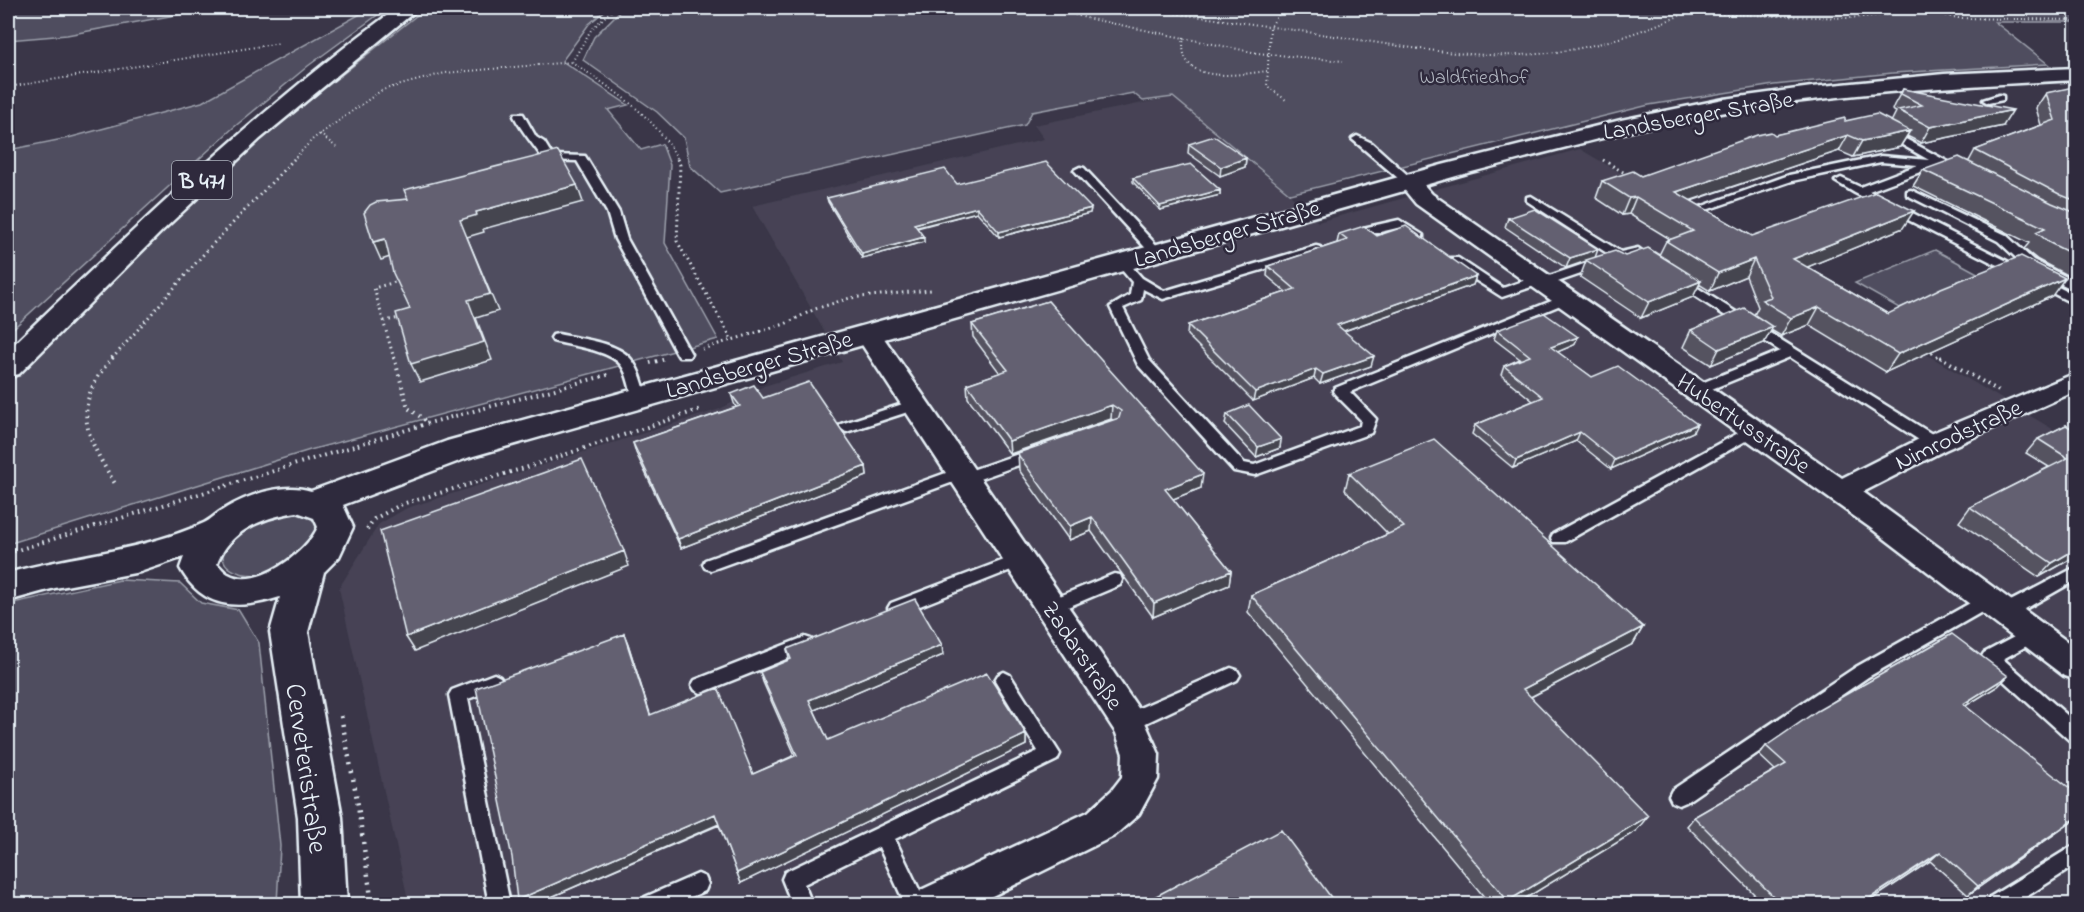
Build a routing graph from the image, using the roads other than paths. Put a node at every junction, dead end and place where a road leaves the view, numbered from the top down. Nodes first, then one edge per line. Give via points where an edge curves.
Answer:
1 (409, 8) edge
2 (2076, 74) edge
3 (519, 116) dead end
4 (1876, 126) edge
5 (1357, 139) dead end
6 (1936, 162) junction
7 (1080, 170) dead end
8 (1971, 177) edge
9 (1841, 181) dead end
10 (1409, 182) junction
11 (1859, 190) junction
12 (1911, 193) dead end
13 (1531, 200) dead end
14 (1706, 207) edge
15 (1367, 231) edge
16 (1427, 243) edge
17 (1316, 250) edge
18 (1157, 253) junction
19 (1446, 255) edge
20 (1619, 256) junction
21 (1130, 272) junction
22 (1543, 280) junction
23 (2076, 287) edge
24 (1569, 299) junction
25 (2076, 301) edge
26 (868, 334) junction
27 (558, 338) dead end
28 (1791, 352) junction
29 (684, 354) dead end
30 (8, 367) edge
31 (2076, 381) edge
32 (1697, 390) junction
33 (640, 398) junction
34 (915, 405) junction
35 (846, 427) dead end
36 (1753, 430) junction
37 (1935, 443) junction
38 (1056, 446) edge
39 (964, 475) junction
40 (1841, 491) junction
41 (338, 522) junction
42 (217, 532) junction
43 (1559, 538) dead end
44 (140, 558) junction
45 (1020, 560) junction
46 (711, 564) dead end
47 (198, 568) junction
48 (307, 568) junction
49 (2076, 573) edge
50 (1114, 580) dead end
51 (8, 587) edge
52 (247, 591) junction
53 (1996, 606) junction
54 (1051, 607) junction
55 (877, 616) edge
56 (289, 632) junction
57 (2033, 634) junction
58 (822, 638) edge
59 (2076, 666) edge
60 (513, 675) edge
61 (1231, 675) dead end
62 (1004, 680) dead end
63 (701, 685) dead end
64 (1128, 722) junction
65 (2076, 734) edge
66 (1679, 796) dead end
67 (883, 835) junction
68 (2076, 854) edge
69 (698, 884) dead end
70 (324, 904) edge
71 (500, 904) edge
72 (652, 904) edge
73 (802, 904) edge
74 (916, 904) edge
75 (935, 904) edge
76 (1997, 904) edge

1 - 30 main road, B 471 via 283,107 165,214
2 - 10 main road, Landsberger Straße via 1785,97 1667,117
3 - 29 lane via 548,158 581,158 613,212 621,239
4 - 6 lane
5 - 10 lane
6 - 8 lane
6 - 11 lane
6 - 14 lane via 1881,159 1789,178
7 - 18 lane
9 - 11 lane
10 - 18 main road, Landsberger Straße
10 - 22 street, Hubertusstraße via 1424,199
11 - 25 lane
12 - 23 lane via 2002,238 2029,263
13 - 20 lane
15 - 16 lane via 1399,224
17 - 21 lane via 1162,296
18 - 21 main road, Landsberger Straße
19 - 22 lane via 1502,293
20 - 22 lane
20 - 28 lane via 1634,251
21 - 24 lane via 1136,297 1116,307 1143,362 1239,467 1256,470 1366,429 1369,419 1341,390
21 - 26 main road, Landsberger Straße
22 - 24 street, Hubertusstraße
24 - 32 street, Hubertusstraße
26 - 33 main road, Landsberger Straße
26 - 34 street, Zadarstraße
27 - 33 lane via 624,359
28 - 32 lane
28 - 37 lane
31 - 37 street, Nimrodstraße
32 - 36 street, Hubertusstraße
33 - 41 main road, Landsberger Straße via 459,449 395,475
34 - 35 lane
34 - 39 street, Zadarstraße
36 - 40 street, Hubertusstraße
36 - 43 lane
37 - 40 street, Nimrodstraße
38 - 39 lane
39 - 45 street, Zadarstraße
39 - 46 lane
40 - 53 street, Hubertusstraße
41 - 42 main road via 298,499 254,509
41 - 48 main road via 330,544
42 - 44 main road
42 - 47 main road via 205,548
44 - 47 main road
44 - 51 main road
45 - 54 street, Zadarstraße
45 - 55 lane
47 - 52 main road via 215,587
48 - 52 main road via 278,584
48 - 56 main road, Cerveteristraße
49 - 53 lane
50 - 54 lane
52 - 56 main road
53 - 57 street, Hubertusstraße
53 - 66 lane via 1862,672
54 - 64 street, Zadarstraße
56 - 70 main road, Cerveteristraße via 320,817
57 - 59 street, Hubertusstraße
57 - 65 lane via 1990,658
58 - 63 lane
60 - 71 lane via 458,695
61 - 64 lane
62 - 67 lane via 1050,754
64 - 75 street, Zadarstraße via 1138,738 1143,770 1140,785 1125,805 1101,824
67 - 73 lane via 792,879
67 - 74 lane
68 - 76 lane
69 - 72 lane

